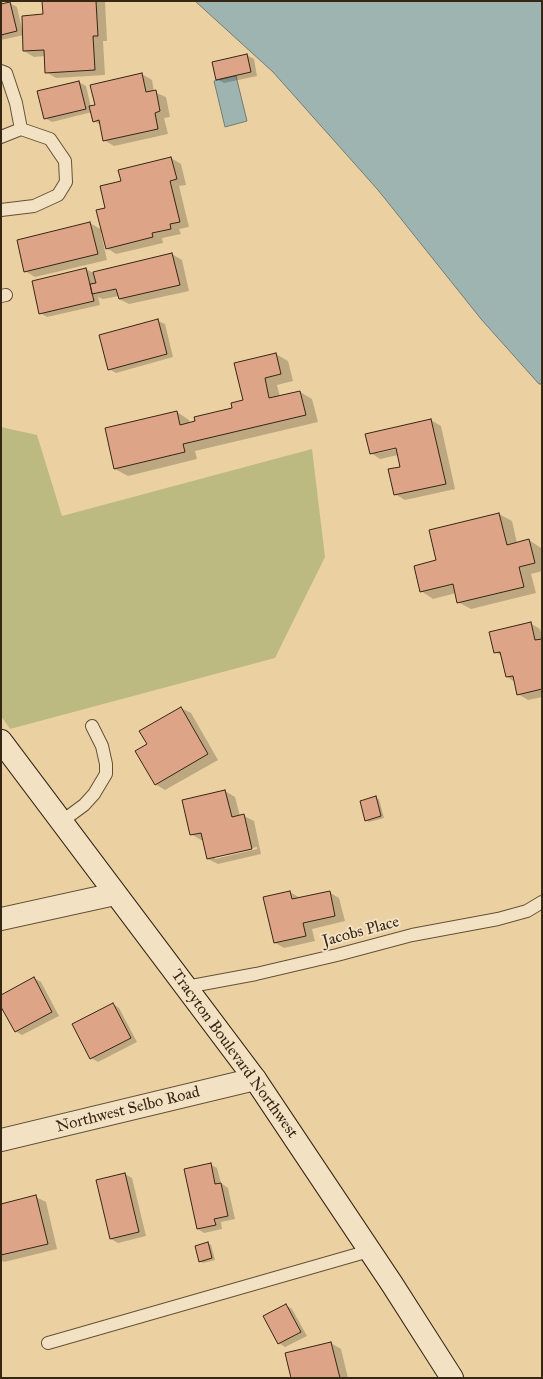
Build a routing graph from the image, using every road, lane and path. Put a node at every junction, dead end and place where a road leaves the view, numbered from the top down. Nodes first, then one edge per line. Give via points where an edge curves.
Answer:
1 (1, 71) edge
2 (21, 129) junction
3 (1, 138) edge
4 (1, 210) edge
5 (92, 726) dead end
6 (1, 741) edge
7 (62, 822) junction
8 (115, 894) junction
9 (542, 902) edge
10 (1, 919) edge
11 (186, 987) junction
12 (255, 1079) junction
13 (1, 1140) edge
14 (369, 1251) junction
15 (48, 1343) dead end
16 (452, 1378) edge

1 - 2 lane via 6,73 16,102
2 - 3 lane
2 - 4 lane via 50,139 65,161 66,182 58,195 34,206
5 - 7 lane via 102,746 106,774 84,805
6 - 7 main road, Tracyton Boulevard Northwest
7 - 8 main road, Tracyton Boulevard Northwest
8 - 10 main road
8 - 11 main road, Tracyton Boulevard Northwest
9 - 11 lane, Jacobs Place via 527,912 498,919 419,933 256,974
11 - 12 main road, Tracyton Boulevard Northwest
12 - 13 main road, Northwest Selbo Road
12 - 14 main road, Tracyton Boulevard Northwest
14 - 15 lane
14 - 16 main road, Tracyton Boulevard Northwest

